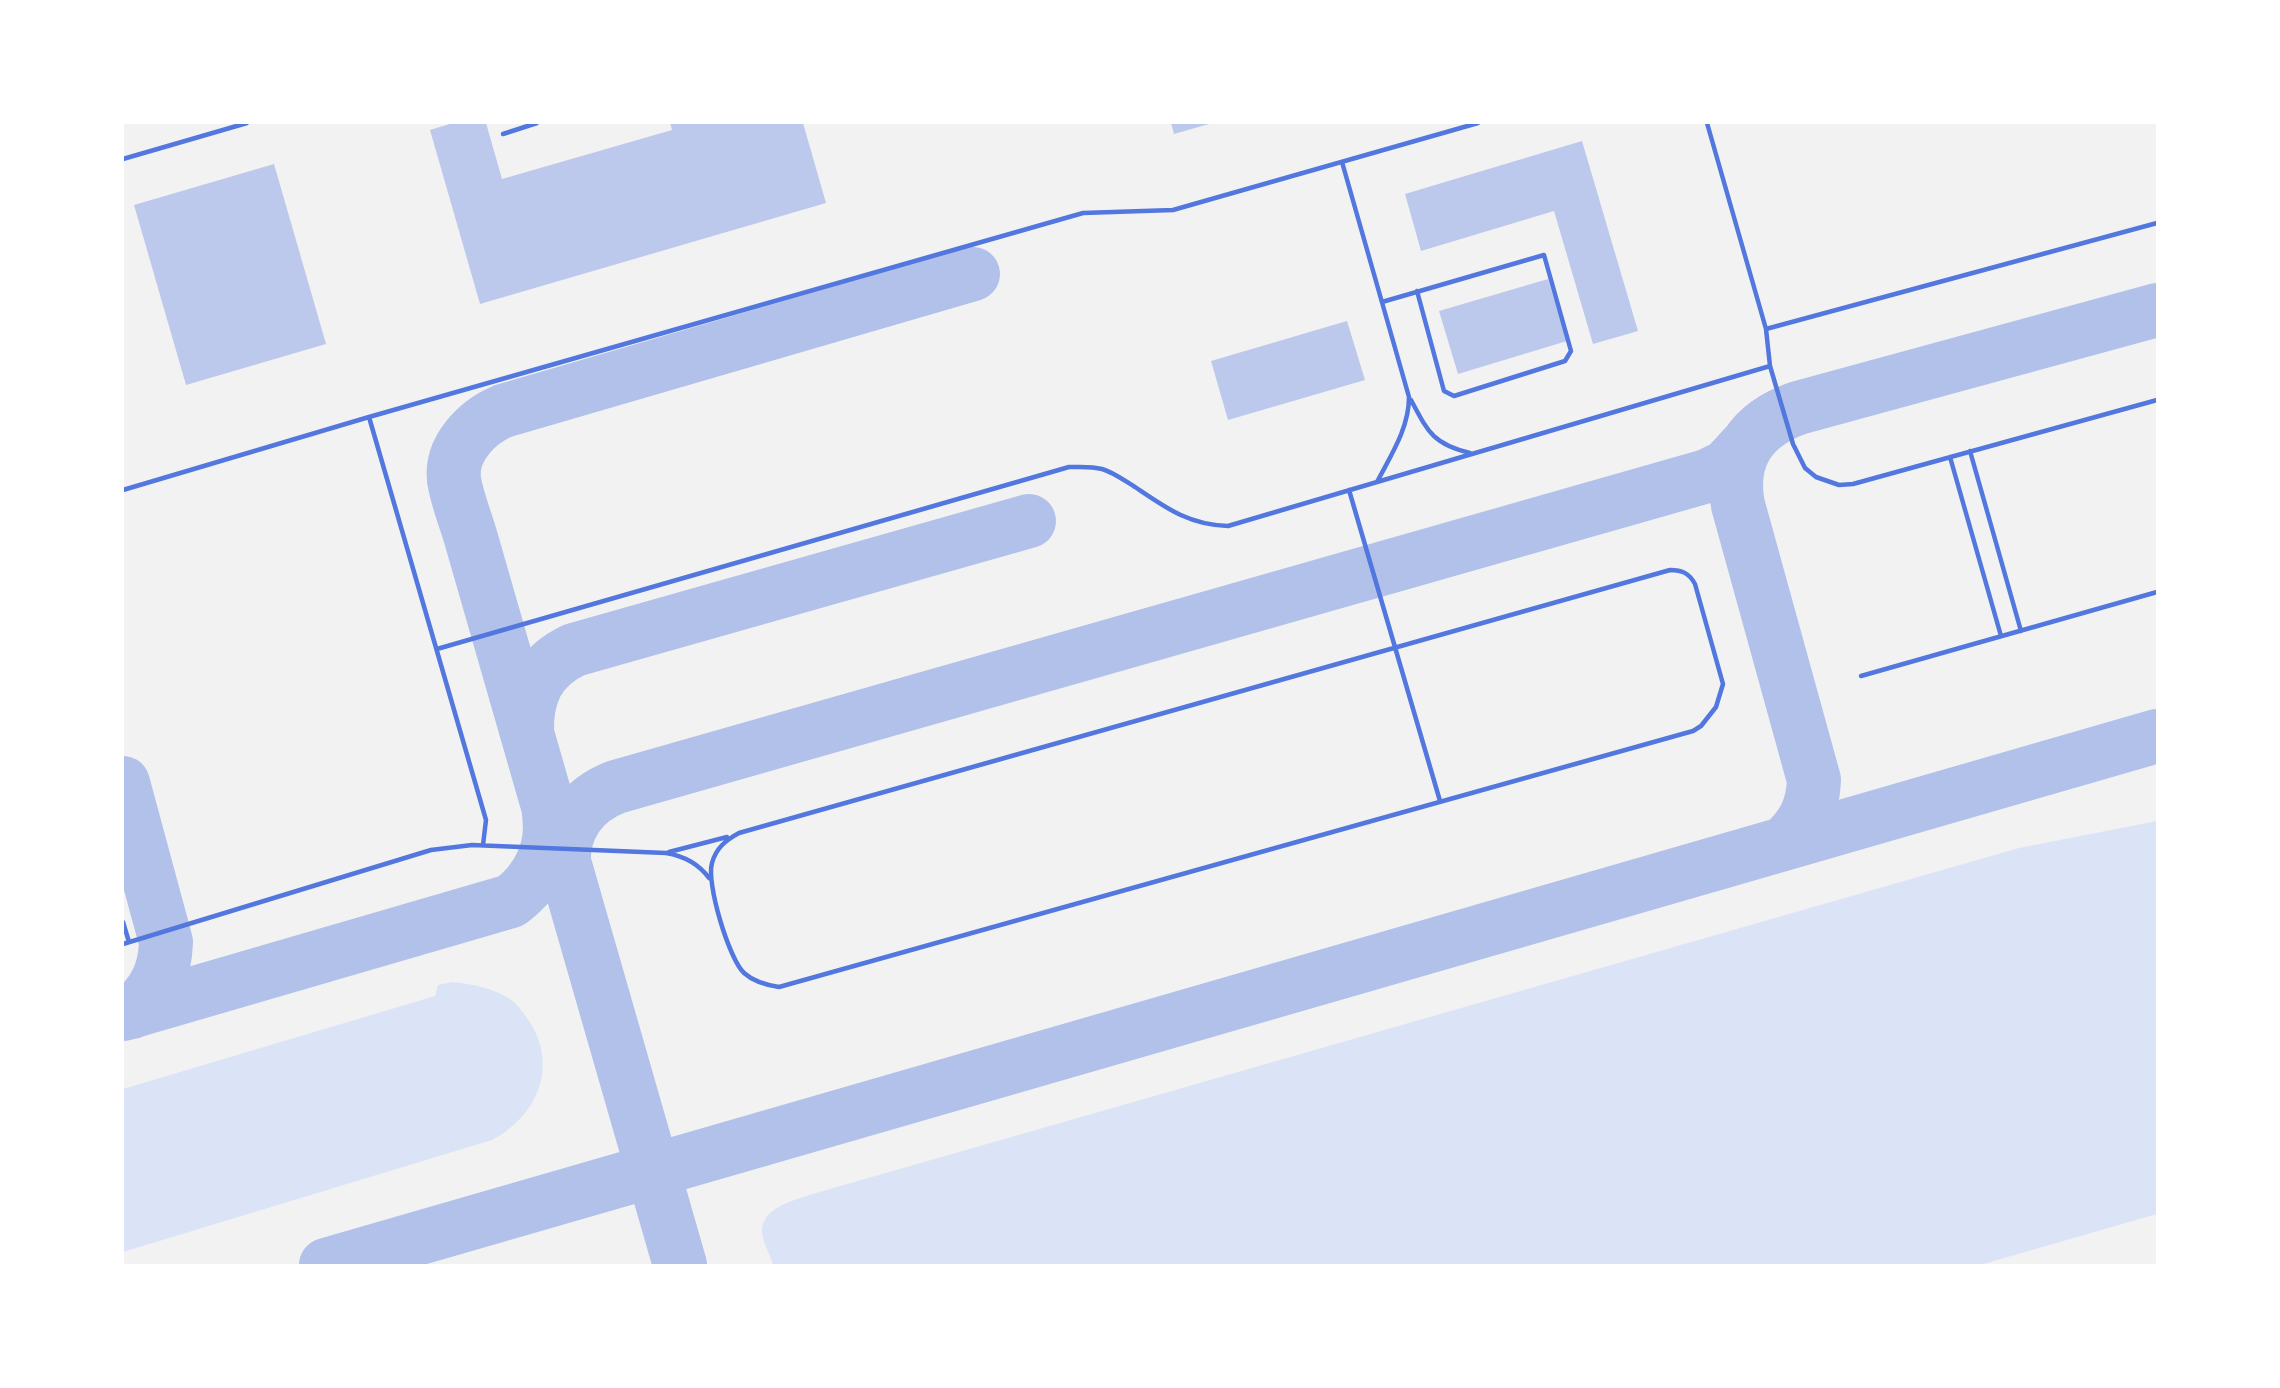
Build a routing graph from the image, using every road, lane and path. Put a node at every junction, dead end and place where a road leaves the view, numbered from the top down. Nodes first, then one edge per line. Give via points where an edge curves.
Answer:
1 (248, 123) edge
2 (537, 123) edge
3 (1478, 123) edge
4 (1707, 123) edge
5 (503, 134) dead end
6 (123, 159) edge
7 (1342, 162) junction
8 (2157, 223) edge
9 (1417, 291) junction
10 (1382, 302) junction
11 (1766, 329) junction
12 (1770, 366) junction
13 (1409, 397) junction
14 (2157, 400) edge
15 (369, 417) junction
16 (1970, 451) junction
17 (1473, 454) junction
18 (1950, 457) junction
19 (1377, 482) junction
20 (123, 490) edge
21 (1349, 490) junction
22 (2157, 592) edge
23 (2021, 631) junction
24 (2001, 636) junction
25 (1395, 647) junction
26 (437, 649) junction
27 (1861, 676) dead end
28 (1440, 801) junction
29 (740, 833) junction
30 (483, 845) junction
31 (666, 853) junction
32 (710, 879) junction
33 (123, 922) edge
34 (126, 943) edge

1 - 6 lane
2 - 5 lane
3 - 7 lane
4 - 11 lane
7 - 10 lane
7 - 15 lane via 1173,210 1083,213
8 - 11 lane
9 - 9 lane via 1544,255 1571,351 1565,361 1454,396 1444,391
9 - 10 lane
10 - 13 lane
11 - 12 lane
12 - 17 lane
12 - 18 lane via 1798,457 1805,468 1827,483 1853,483
13 - 17 lane via 1435,439
13 - 19 lane via 1404,428
14 - 16 lane
15 - 20 lane
15 - 26 lane
16 - 18 lane
16 - 23 lane
17 - 19 lane
18 - 24 lane
19 - 21 lane
21 - 25 lane
21 - 26 lane via 1228,526 1209,525 1171,511 1104,469 1069,467
22 - 23 lane
23 - 24 lane
24 - 27 lane
25 - 28 lane
25 - 28 lane via 1670,570 1682,570 1695,584 1723,684 1716,707 1701,726
25 - 29 lane
26 - 30 lane via 486,820
28 - 32 lane via 779,987 755,981 737,965
29 - 31 lane
29 - 32 lane via 717,850
30 - 31 lane
30 - 34 lane via 431,850
31 - 32 lane via 690,860
33 - 34 lane

